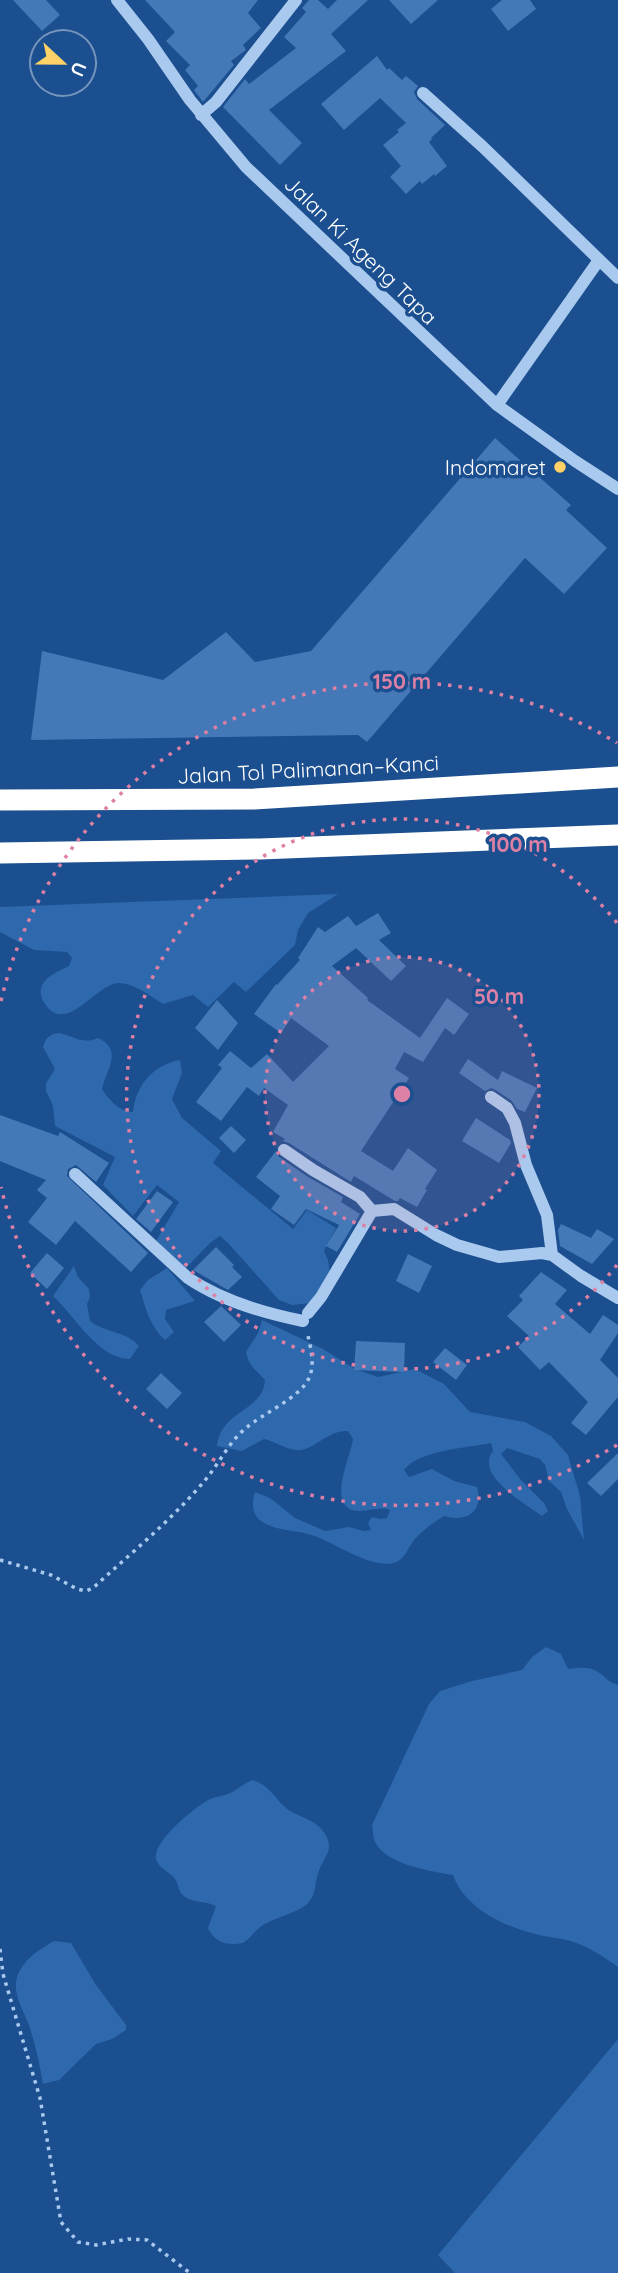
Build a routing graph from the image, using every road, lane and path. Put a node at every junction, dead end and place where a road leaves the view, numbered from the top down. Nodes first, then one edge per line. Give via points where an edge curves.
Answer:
1 (117, 0) edge
2 (296, 0) edge
3 (423, 93) dead end
4 (201, 115) junction
5 (600, 260) junction
6 (618, 278) edge
7 (496, 405) junction
8 (618, 489) edge
9 (618, 776) edge
10 (0, 800) edge
11 (618, 835) edge
12 (0, 853) edge
13 (491, 1097) dead end
14 (284, 1150) dead end
15 (75, 1174) dead end
16 (372, 1211) junction
17 (552, 1255) junction
18 (618, 1298) edge
19 (305, 1317) junction
20 (0, 1560) edge
21 (0, 1949) edge
22 (190, 2273) edge

1 - 4 street, Jalan Ki Ageng Tapa
2 - 4 street
3 - 5 street
4 - 7 street, Jalan Ki Ageng Tapa via 246,167
5 - 6 street
5 - 7 street
7 - 8 street, Jalan Ki Ageng Tapa
9 - 10 highway, Jalan Tol Palimanan–Kanci via 254,799
11 - 12 highway via 260,849
13 - 17 street via 507,1108 515,1123 547,1215
14 - 16 street via 360,1197
15 - 19 street via 205,1289 270,1314
16 - 17 street via 394,1209 447,1240 499,1258
16 - 19 street
17 - 18 street
19 - 20 path via 311,1347 309,1379 245,1428 182,1505 93,1588 77,1589 51,1575
21 - 22 path via 3,1974 40,2098 61,2222 78,2242 96,2245 147,2240

